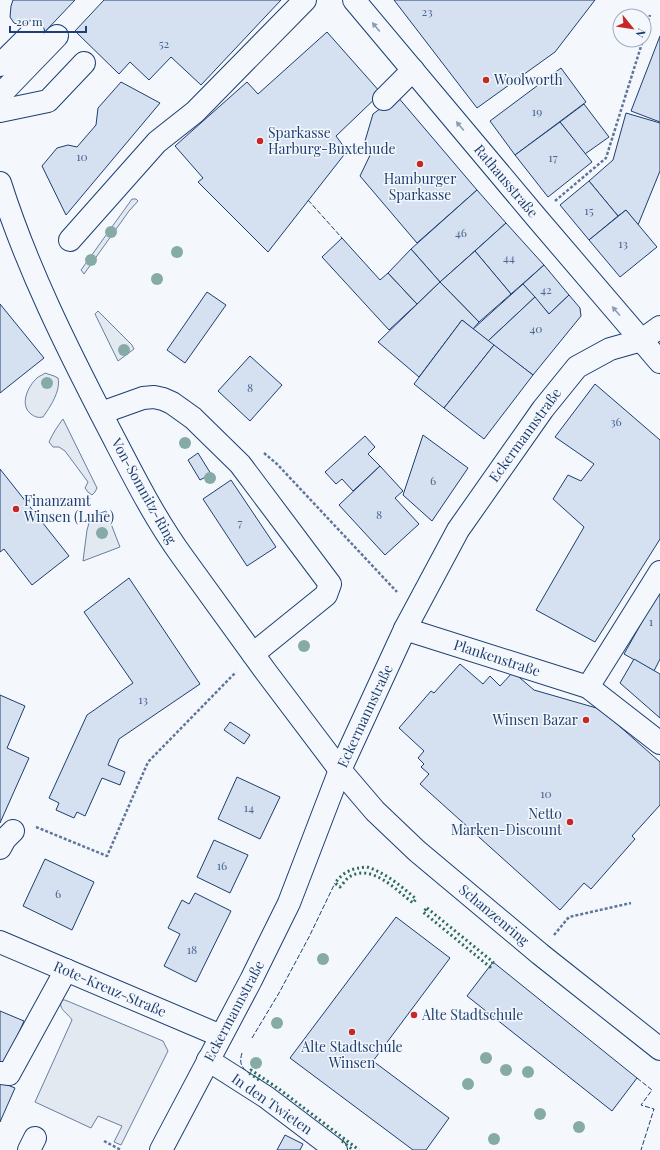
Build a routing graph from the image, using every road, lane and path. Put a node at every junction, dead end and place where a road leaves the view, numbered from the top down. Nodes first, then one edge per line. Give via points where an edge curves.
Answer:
1 (305, 0) edge
2 (354, 0) edge
3 (33, 32) dead end
4 (57, 36) dead end
5 (640, 48) edge
6 (84, 63) dead end
7 (0, 65) edge
8 (413, 70) junction
9 (0, 95) edge
10 (384, 99) dead end
11 (0, 111) edge
12 (0, 183) edge
13 (536, 217) junction
14 (6, 222) edge
15 (70, 240) dead end
16 (660, 327) edge
17 (642, 340) junction
18 (660, 362) edge
19 (101, 413) junction
20 (660, 572) edge
21 (405, 629) junction
22 (253, 654) junction
23 (588, 687) junction
24 (660, 743) edge
25 (340, 770) junction
26 (6, 840) edge
27 (631, 903) dead end
28 (0, 942) edge
29 (540, 954) junction
30 (66, 970) junction
31 (220, 1036) junction
32 (660, 1049) edge
33 (208, 1060) junction
34 (0, 1073) edge
35 (104, 1141) dead end
36 (121, 1150) edge
37 (161, 1150) edge
38 (336, 1150) edge

1 - 15 street via 195,112 157,142
8 -> 2 street, Rathausstraße
3 - 7 street
4 - 9 street
5 - 13 path via 606,158
6 - 11 street via 48,101
8 - 10 street
13 -> 8 street, Rathausstraße
12 - 14 street, Von-Somnitz-Ring
17 -> 13 street, Rathausstraße
14 - 19 street, Von-Somnitz-Ring
16 - 17 street
17 - 18 street, Rathausstraße
17 - 21 street, Eckermannstraße via 610,349 577,367 543,409 458,530
19 - 22 street, Von-Somnitz-Ring via 171,541
19 - 22 street via 143,398 154,398 172,403 193,418 240,464 330,584 326,595
20 - 23 street
21 - 23 street, Plankenstraße
21 - 25 street, Eckermannstraße
22 - 25 street, Von-Somnitz-Ring
22 - 26 path via 148,762 107,856 18,819
23 - 24 street, Plankenstraße
25 - 29 street, Schanzenring via 375,811 417,851
25 - 31 street, Eckermannstraße via 289,903
27 - 29 path via 569,917
28 - 30 street, Rote-Kreuz-Straße
29 - 32 street, Schanzenring
30 - 31 street, Rote-Kreuz-Straße
30 - 34 street via 10,1074
31 - 33 street, Eckermannstraße
33 - 37 street, Eckermannstraße
33 - 38 street, In den Twieten via 266,1097
35 - 36 path

